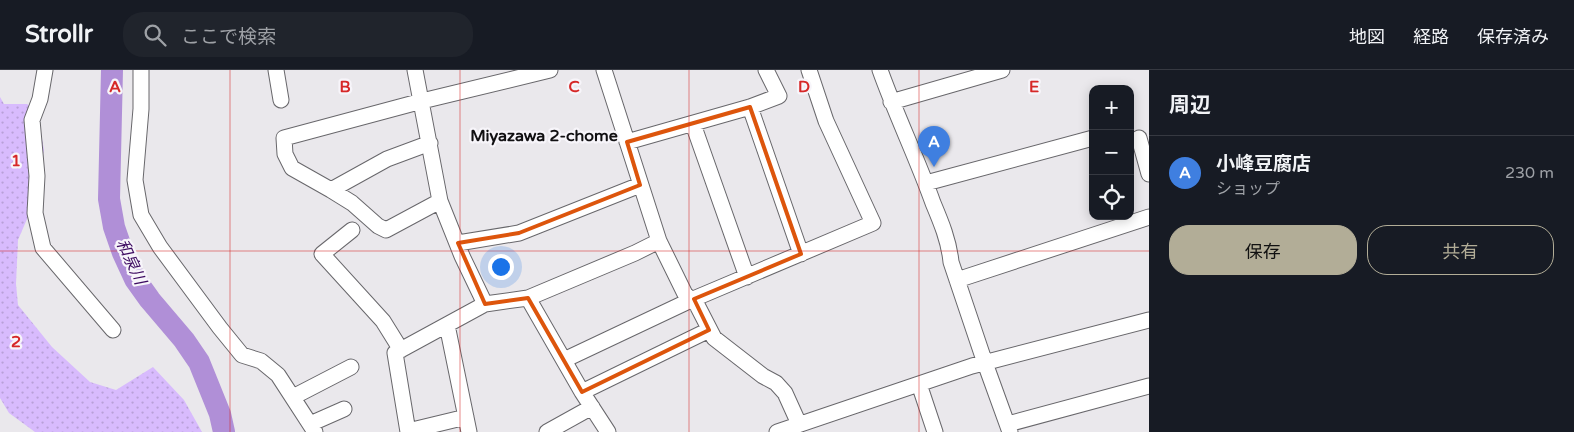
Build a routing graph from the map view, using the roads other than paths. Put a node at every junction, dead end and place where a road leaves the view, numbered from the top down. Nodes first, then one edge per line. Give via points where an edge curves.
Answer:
1 (45, 70) edge
2 (141, 70) edge
3 (276, 70) edge
4 (415, 70) edge
5 (550, 70) edge
6 (604, 70) edge
7 (766, 70) edge
8 (809, 70) edge
9 (880, 70) edge
10 (1002, 70) edge
11 (500, 76) edge
12 (280, 100) dead end
13 (422, 101) junction
14 (891, 102) junction
15 (750, 107) junction
16 (693, 124) junction
17 (1139, 134) edge
18 (1089, 139) edge
19 (627, 142) junction
20 (430, 144) junction
21 (1149, 174) edge
22 (926, 183) junction
23 (640, 186) junction
24 (330, 190) junction
25 (440, 201) junction
26 (1149, 217) edge
27 (352, 230) dead end
28 (659, 241) junction
29 (458, 243) junction
30 (801, 254) junction
31 (747, 277) junction
32 (957, 280) junction
33 (528, 298) junction
34 (692, 300) junction
35 (485, 304) junction
36 (1149, 320) edge
37 (447, 324) junction
38 (114, 330) dead end
39 (709, 330) junction
40 (401, 350) junction
41 (564, 360) junction
42 (985, 363) junction
43 (351, 367) dead end
44 (919, 384) junction
45 (1149, 386) edge
46 (582, 392) junction
47 (293, 398) junction
48 (592, 407) junction
49 (344, 408) dead end
50 (467, 425) edge
51 (313, 428) edge
52 (1009, 428) edge
53 (789, 429) edge
54 (408, 432) edge
55 (547, 432) edge
56 (608, 432) edge
57 (935, 432) edge

1 - 38 street via 32,120 37,176 35,213 43,248
2 - 47 street via 135,180 141,215 160,247 242,355 261,361 278,375
3 - 12 street
4 - 13 street
5 - 11 street
6 - 19 street
7 - 15 street via 779,96
8 - 30 street via 826,121 873,223
9 - 14 street
10 - 14 street
11 - 13 street
13 - 20 street
13 - 24 street via 284,138 285,154 292,168
14 - 22 street
15 - 16 street
15 - 30 street
16 - 19 street
16 - 31 street
17 - 21 street
18 - 22 street
19 - 23 street
20 - 24 street via 387,159
20 - 25 street
22 - 32 street via 949,245
23 - 28 street
23 - 29 street via 519,233
24 - 25 street via 386,230
25 - 29 street
26 - 32 street
27 - 40 street via 322,254 383,322
28 - 33 street
28 - 34 street via 685,294
29 - 35 street
30 - 31 street
31 - 34 street
32 - 42 street
33 - 35 street
33 - 41 street
34 - 39 street
34 - 41 street
35 - 37 street
36 - 42 street
37 - 40 street
37 - 50 street
39 - 46 street
39 - 53 street via 714,338 763,376 776,382 785,393
40 - 54 street via 396,353
41 - 46 street
42 - 44 street
42 - 52 street
43 - 47 street
44 - 53 street
44 - 57 street
45 - 52 street
46 - 48 street
47 - 51 street
48 - 55 street
48 - 56 street
49 - 51 street
50 - 54 street

